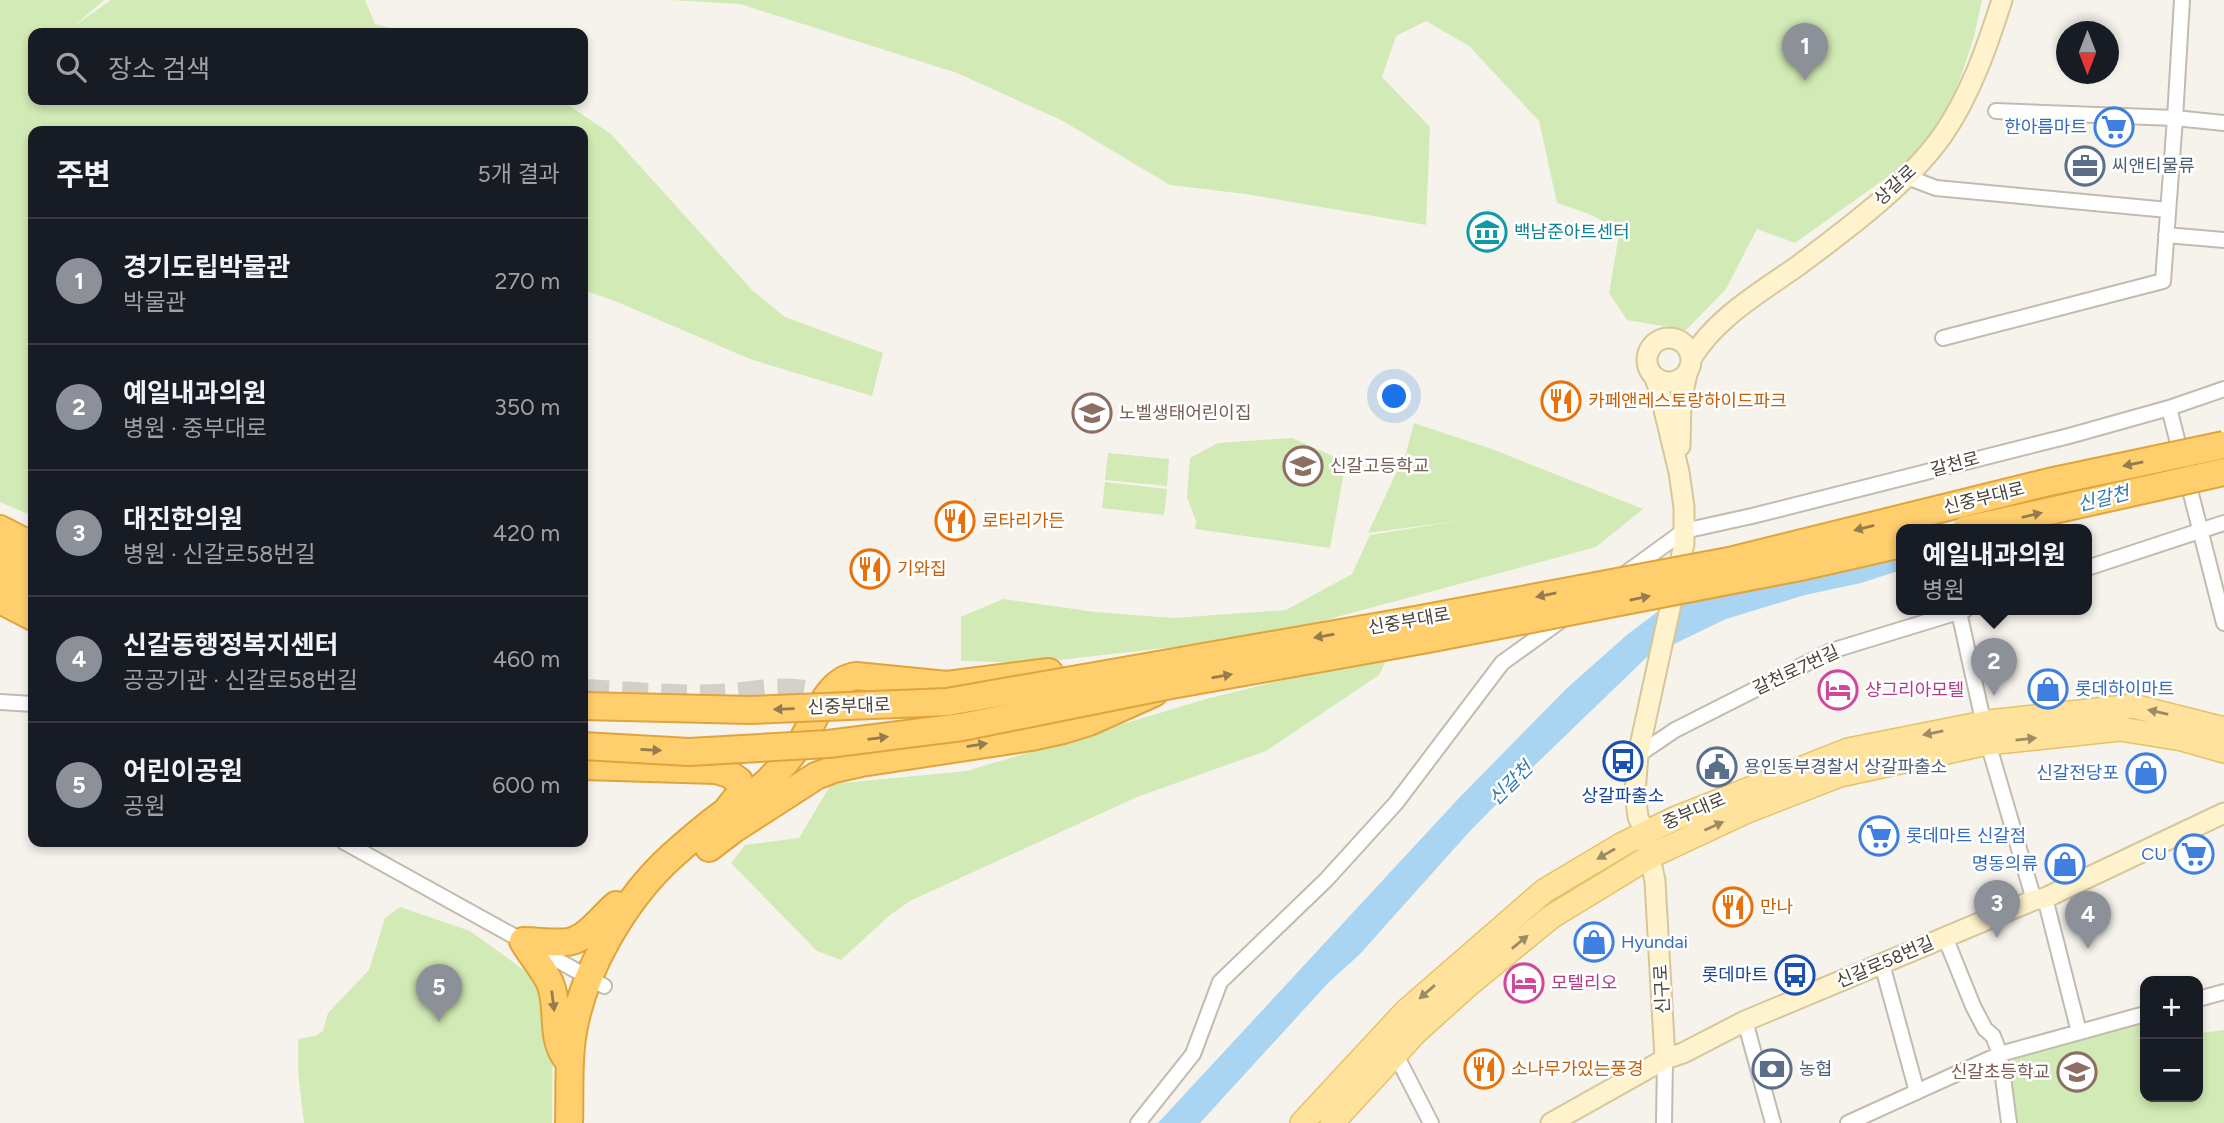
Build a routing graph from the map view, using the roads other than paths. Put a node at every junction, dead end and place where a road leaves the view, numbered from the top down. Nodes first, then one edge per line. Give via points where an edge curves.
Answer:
1 (2002, 0) edge
2 (2182, 0) edge
3 (1996, 111) dead end
4 (2175, 118) junction
5 (2224, 123) edge
6 (1907, 177) junction
7 (2168, 210) junction
8 (2166, 235) junction
9 (2224, 240) edge
10 (1725, 320) junction
11 (1943, 338) dead end
12 (1677, 339) junction
13 (1689, 366) junction
14 (1654, 376) junction
15 (2224, 389) edge
16 (2170, 415) junction
17 (2224, 445) edge
18 (1679, 472) junction
19 (2224, 472) edge
20 (2224, 523) edge
21 (1992, 524) edge
22 (0, 529) edge
23 (2201, 530) junction
24 (1684, 538) junction
25 (28, 543) edge
26 (1896, 545) edge
27 (0, 552) edge
28 (28, 564) edge
29 (2092, 566) edge
30 (0, 575) edge
31 (28, 589) edge
32 (0, 600) edge
33 (28, 614) edge
34 (1949, 615) edge
35 (1963, 615) edge
36 (2224, 623) edge
37 (1170, 674) junction
38 (0, 702) edge
39 (28, 704) edge
40 (588, 706) edge
41 (1986, 733) junction
42 (1640, 745) junction
43 (588, 746) edge
44 (2223, 746) edge
45 (588, 765) edge
46 (2224, 813) edge
47 (734, 817) junction
48 (1645, 833) junction
49 (353, 847) edge
50 (1651, 856) junction
51 (639, 892) junction
52 (2040, 899) junction
53 (1945, 937) junction
54 (523, 942) junction
55 (1882, 964) junction
56 (596, 982) junction
57 (2224, 992) edge
58 (2203, 998) edge
59 (2140, 1015) edge
60 (1745, 1021) junction
61 (2079, 1032) junction
62 (1395, 1053) junction
63 (2000, 1054) junction
64 (1665, 1059) junction
65 (570, 1065) junction
66 (1917, 1092) junction
67 (1556, 1122) edge
68 (569, 1123) edge
69 (583, 1123) edge
70 (1138, 1123) edge
71 (1302, 1123) edge
72 (1332, 1123) edge
73 (1431, 1123) edge
74 (1664, 1123) edge
75 (1773, 1123) edge
76 (1848, 1123) edge
77 (2009, 1123) edge

1 - 6 street, 상갈로 via 1962,101 1941,136
2 - 4 street
3 - 4 street
4 - 5 street
4 - 7 street
6 - 7 street via 1936,188
6 - 10 street, 상갈로
7 - 8 street
8 - 9 street
8 - 11 street via 2162,281
10 - 12 street, 상갈로
10 - 13 street, 상갈로 via 1699,346
12 - 13 street via 1685,345
12 - 14 street via 1660,340 1650,348 1647,364
13 - 14 street via 1678,381 1663,382
13 - 18 street via 1681,401
14 - 18 street
15 - 16 street, 갈천로
16 - 23 street, bridge
16 - 24 street, 갈천로 via 2068,436
17 -> 37 highway, 신중부대로, bridge via 2049,482 1730,561
18 - 24 street, 신구로
21 -> 19 highway, 신중부대로, bridge
20 - 23 street
22 - 25 highway
23 - 29 street
23 - 36 street
24 - 42 street, 신구로, bridge
24 - 70 street via 1502,663 1396,803 1326,880 1220,982 1194,1054
37 -> 26 highway, 신중부대로, bridge via 1428,639
27 - 28 highway
30 - 31 highway
32 - 33 highway
34 - 42 street, 갈천로7번길 via 1831,651
35 - 41 street
37 -> 40 highway, 신중부대로, bridge via 947,702 750,710
43 -> 37 highway, 신중부대로, bridge via 689,752 828,744 962,727
47 -> 37 highway, bridge via 834,769 1031,737 1089,722
37 - 47 highway, bridge via 1109,663 963,684 849,677 824,699 834,711 822,740 798,771 767,803
38 - 39 street
41 - 44 main road, 중부대로 via 2133,706
41 -> 48 main road, 중부대로 via 1848,750
50 -> 41 main road, 중부대로 via 1840,775
41 - 52 street
42 - 48 street, 신구로 via 1635,793
45 - 47 highway via 729,774 739,781 741,791
46 - 52 street, 신갈로58번길
47 - 51 highway via 673,855
47 - 56 highway via 661,890
48 - 50 street, 신구로
48 -> 71 main road, 중부대로 via 1544,891 1406,1011
49 - 54 street
62 -> 50 main road, 중부대로 via 1551,917
50 - 64 street, 신구로
51 - 54 highway via 616,905 576,940
51 - 56 highway via 609,935
52 - 53 street, 신갈로58번길
52 - 61 street
53 - 55 street, 신갈로58번길
53 - 63 street via 1973,1006
54 - 56 street
54 -> 65 highway via 551,984 560,1051
55 - 60 street, 신갈로58번길
55 - 66 street
56 - 65 highway via 576,1015
56 - 69 highway via 584,1052
57 - 58 street
59 - 61 street
60 - 64 street, 신갈로58번길
60 - 75 street
61 - 63 street
62 - 72 main road, 중부대로
62 - 73 street
63 - 66 street
63 - 77 street
64 - 67 street, 신갈로58번길
64 - 74 street, 신구로
65 - 68 highway
66 - 76 street

